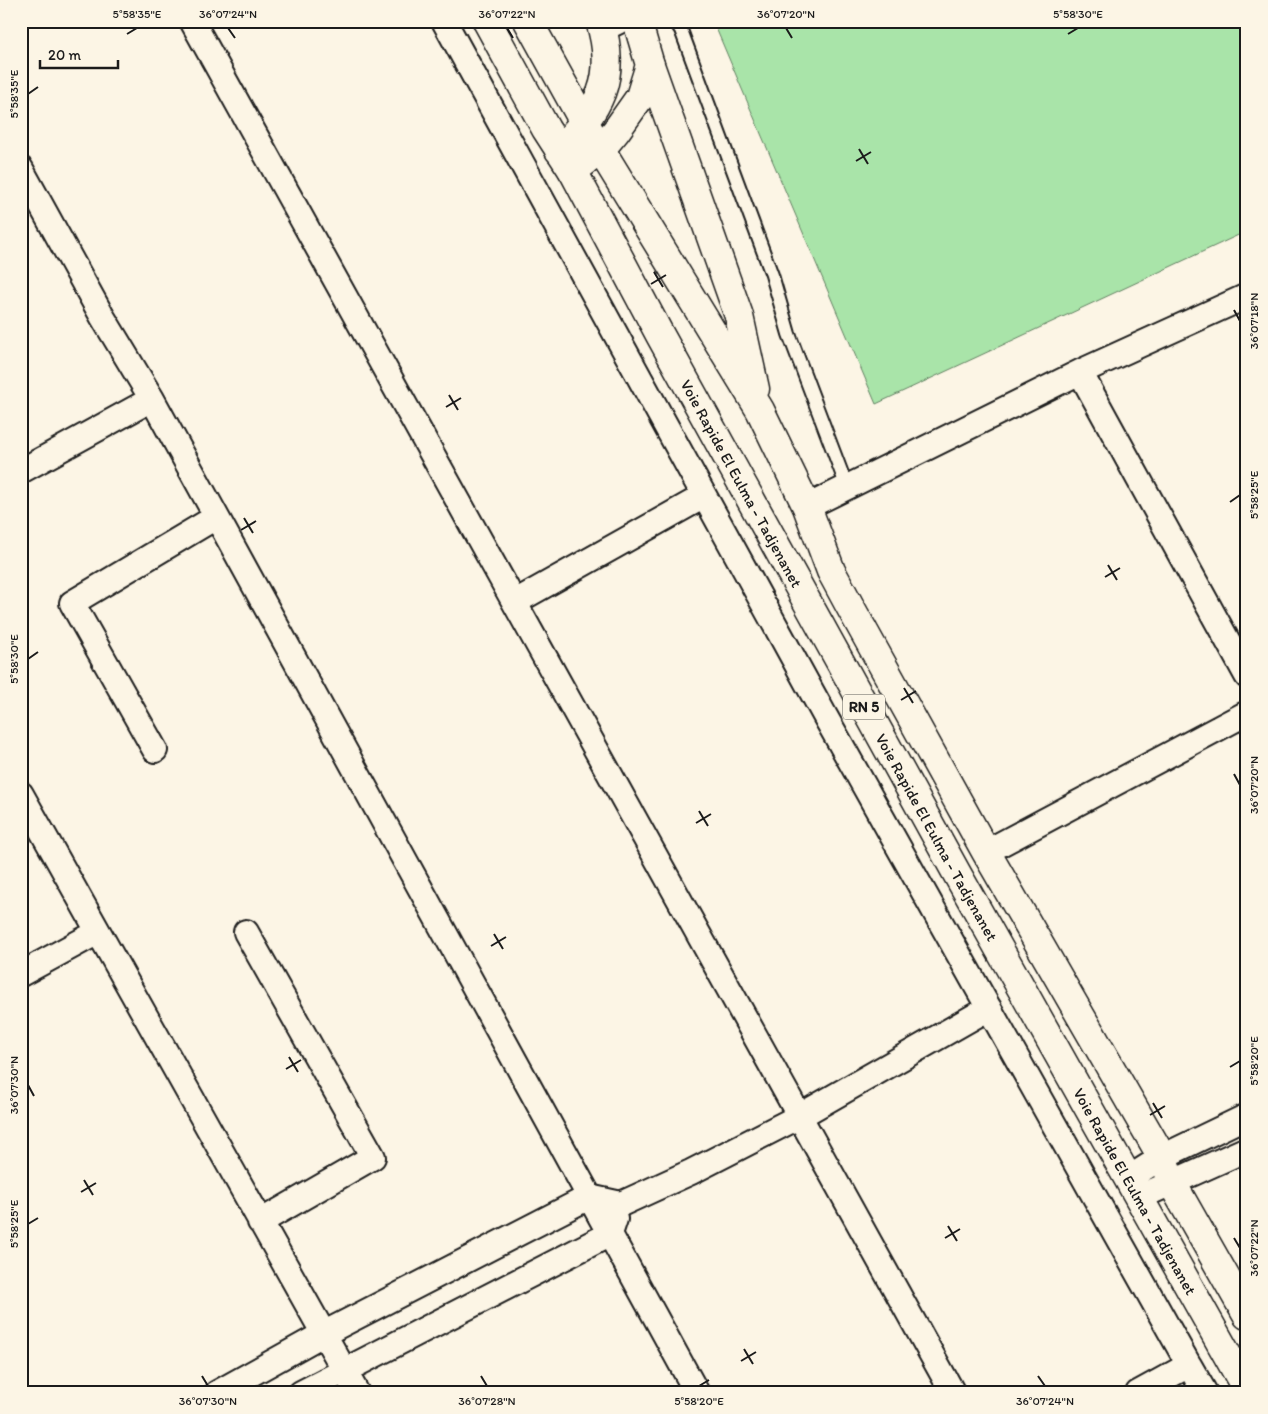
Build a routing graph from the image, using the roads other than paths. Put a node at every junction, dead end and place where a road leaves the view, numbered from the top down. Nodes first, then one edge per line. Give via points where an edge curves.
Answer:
1 (192, 21) edge
2 (444, 21) edge
3 (487, 21) edge
4 (528, 21) edge
5 (633, 21) edge
6 (637, 21) edge
7 (675, 21) edge
8 (602, 28) edge
9 (650, 65) junction
10 (585, 124) junction
11 (600, 148) junction
12 (566, 161) junction
13 (21, 169) edge
14 (1247, 296) edge
15 (1080, 372) junction
16 (152, 400) junction
17 (760, 410) junction
18 (21, 471) edge
19 (847, 487) junction
20 (704, 496) junction
21 (807, 507) junction
22 (216, 517) junction
23 (514, 602) junction
24 (1247, 676) edge
25 (1247, 713) edge
26 (156, 750) dead end
27 (21, 794) edge
28 (986, 852) junction
29 (98, 932) junction
30 (246, 932) dead end
31 (21, 974) edge
32 (989, 1008) junction
33 (800, 1116) junction
34 (1247, 1116) edge
35 (1247, 1149) edge
36 (1162, 1156) junction
37 (1172, 1183) junction
38 (1134, 1187) junction
39 (590, 1197) junction
40 (621, 1204) junction
41 (260, 1222) junction
42 (610, 1234) junction
43 (1247, 1315) edge
44 (323, 1334) junction
45 (1189, 1365) junction
46 (344, 1369) junction
47 (1247, 1390) edge
48 (217, 1393) edge
49 (301, 1393) edge
50 (357, 1393) edge
51 (697, 1393) edge
52 (953, 1393) edge
53 (1138, 1393) edge
54 (1205, 1393) edge

1 - 23 street
2 - 20 street
3 - 12 main road, Voie Rapide El Eulma - Tadjenanet / RN 5
4 - 10 main road, RN 5
5 - 8 lane
6 - 9 main road
7 - 19 lane via 772,275 789,334
8 - 10 main road via 607,61 604,80 598,103
9 - 11 main road via 640,96 629,115
9 - 17 main road via 739,316
10 - 11 main road, RN 5
10 - 12 main road
11 - 12 main road
11 - 17 main road, RN 5
12 - 38 main road, Voie Rapide El Eulma - Tadjenanet / RN 5 via 941,846
13 - 16 street
14 - 15 street
15 - 19 street
15 - 24 street
16 - 18 street
16 - 22 street
17 - 21 main road, RN 5
19 - 21 street
20 - 23 street
20 - 32 street
21 - 28 main road, RN 5 via 840,587
22 - 26 street via 72,603
22 - 39 street
23 - 33 street
25 - 28 street
27 - 29 street
28 - 36 main road, RN 5
29 - 31 street
29 - 41 street
30 - 41 street via 373,1157
32 - 33 street
32 - 45 street
33 - 40 street
33 - 52 street
34 - 36 street
35 - 37 street
36 - 37 main road, RN 5
36 - 38 street
37 - 38 street
37 - 43 main road, RN 5
38 - 47 main road, Voie Rapide El Eulma - Tadjenanet / RN 5
39 - 40 street
39 - 42 street
39 - 44 street
40 - 42 street
41 - 44 street
42 - 46 street
42 - 51 street
44 - 46 street
44 - 48 street
45 - 53 street
45 - 54 street
46 - 49 street
46 - 50 street

